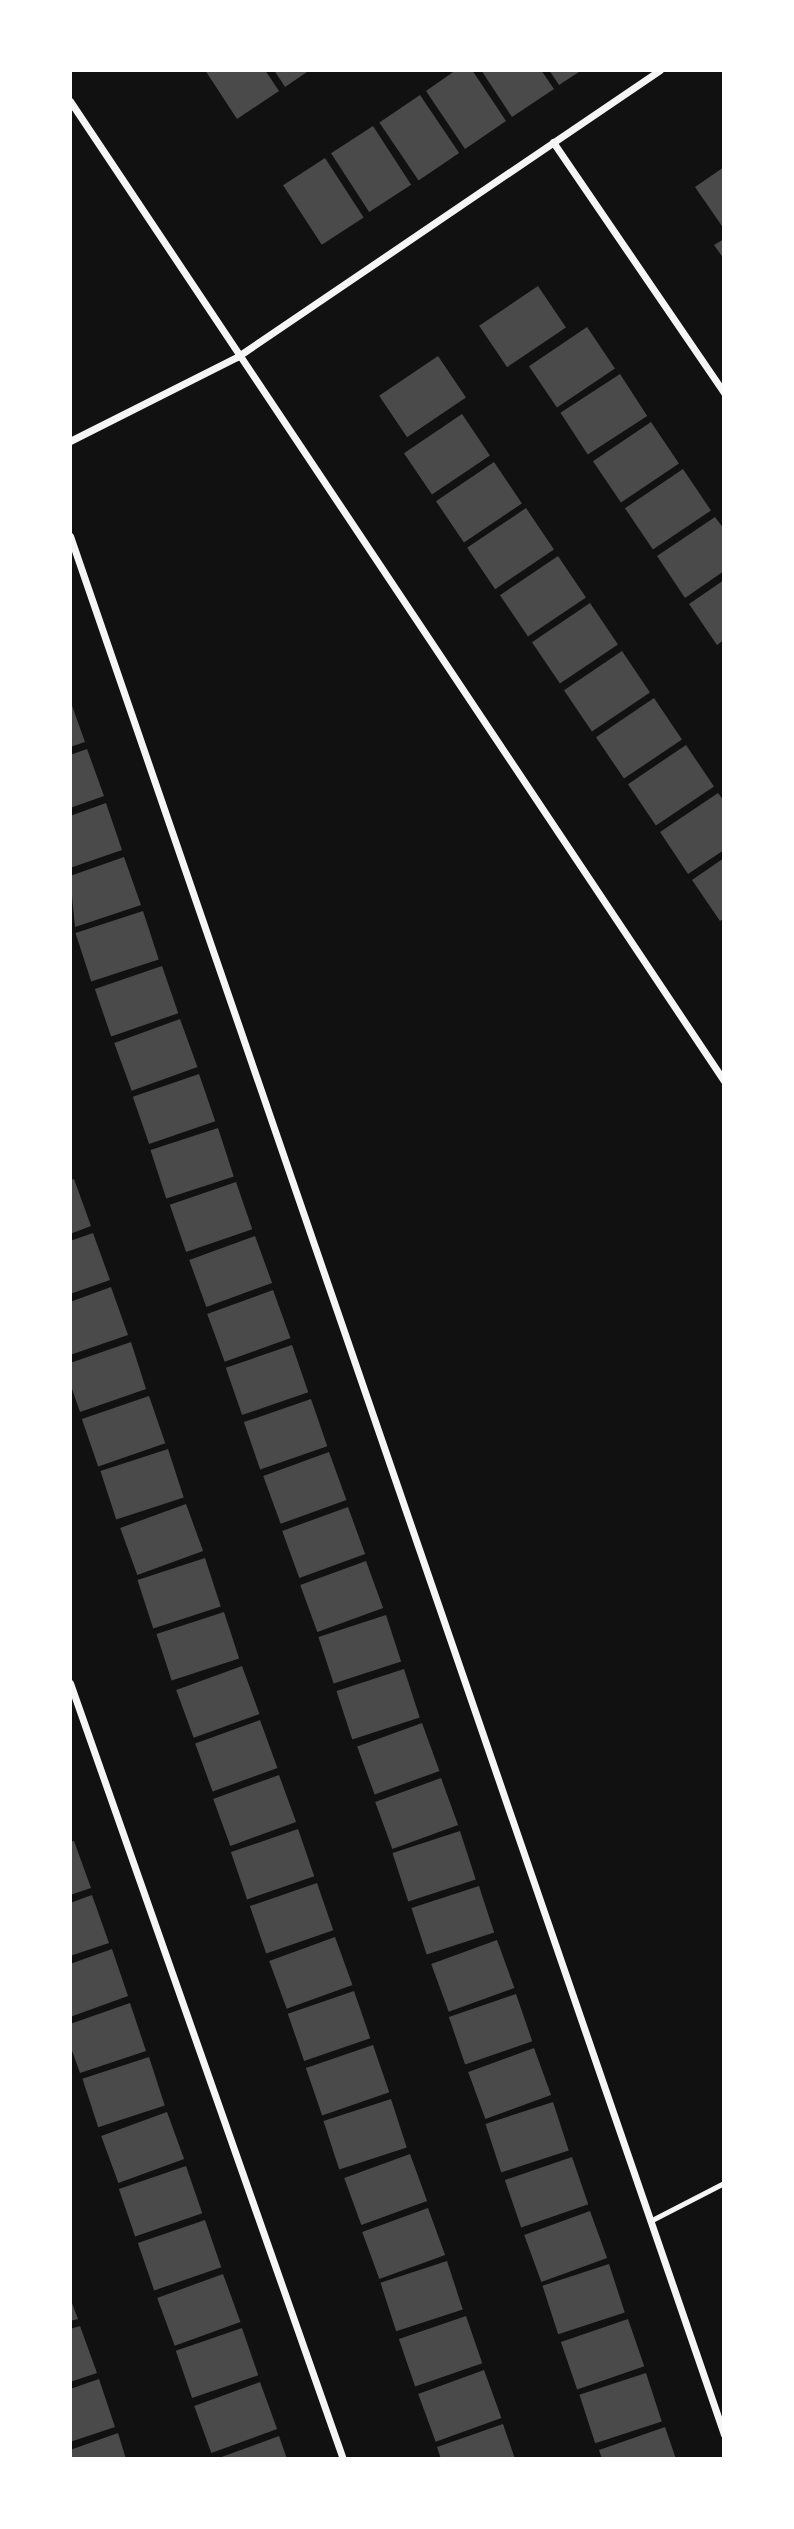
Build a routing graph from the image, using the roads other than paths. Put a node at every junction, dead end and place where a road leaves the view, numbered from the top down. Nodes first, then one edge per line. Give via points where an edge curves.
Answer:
1 (660, 70) edge
2 (70, 101) edge
3 (553, 142) junction
4 (237, 357) junction
5 (724, 393) edge
6 (70, 441) edge
7 (70, 536) edge
8 (724, 1081) edge
9 (70, 1682) edge
10 (724, 2183) edge
11 (650, 2221) junction
12 (724, 2434) edge
13 (343, 2459) edge

1 - 3 street
2 - 4 street
3 - 4 street
3 - 5 street
4 - 6 street
4 - 8 street
7 - 11 street
9 - 13 street
10 - 11 lane
11 - 12 street

